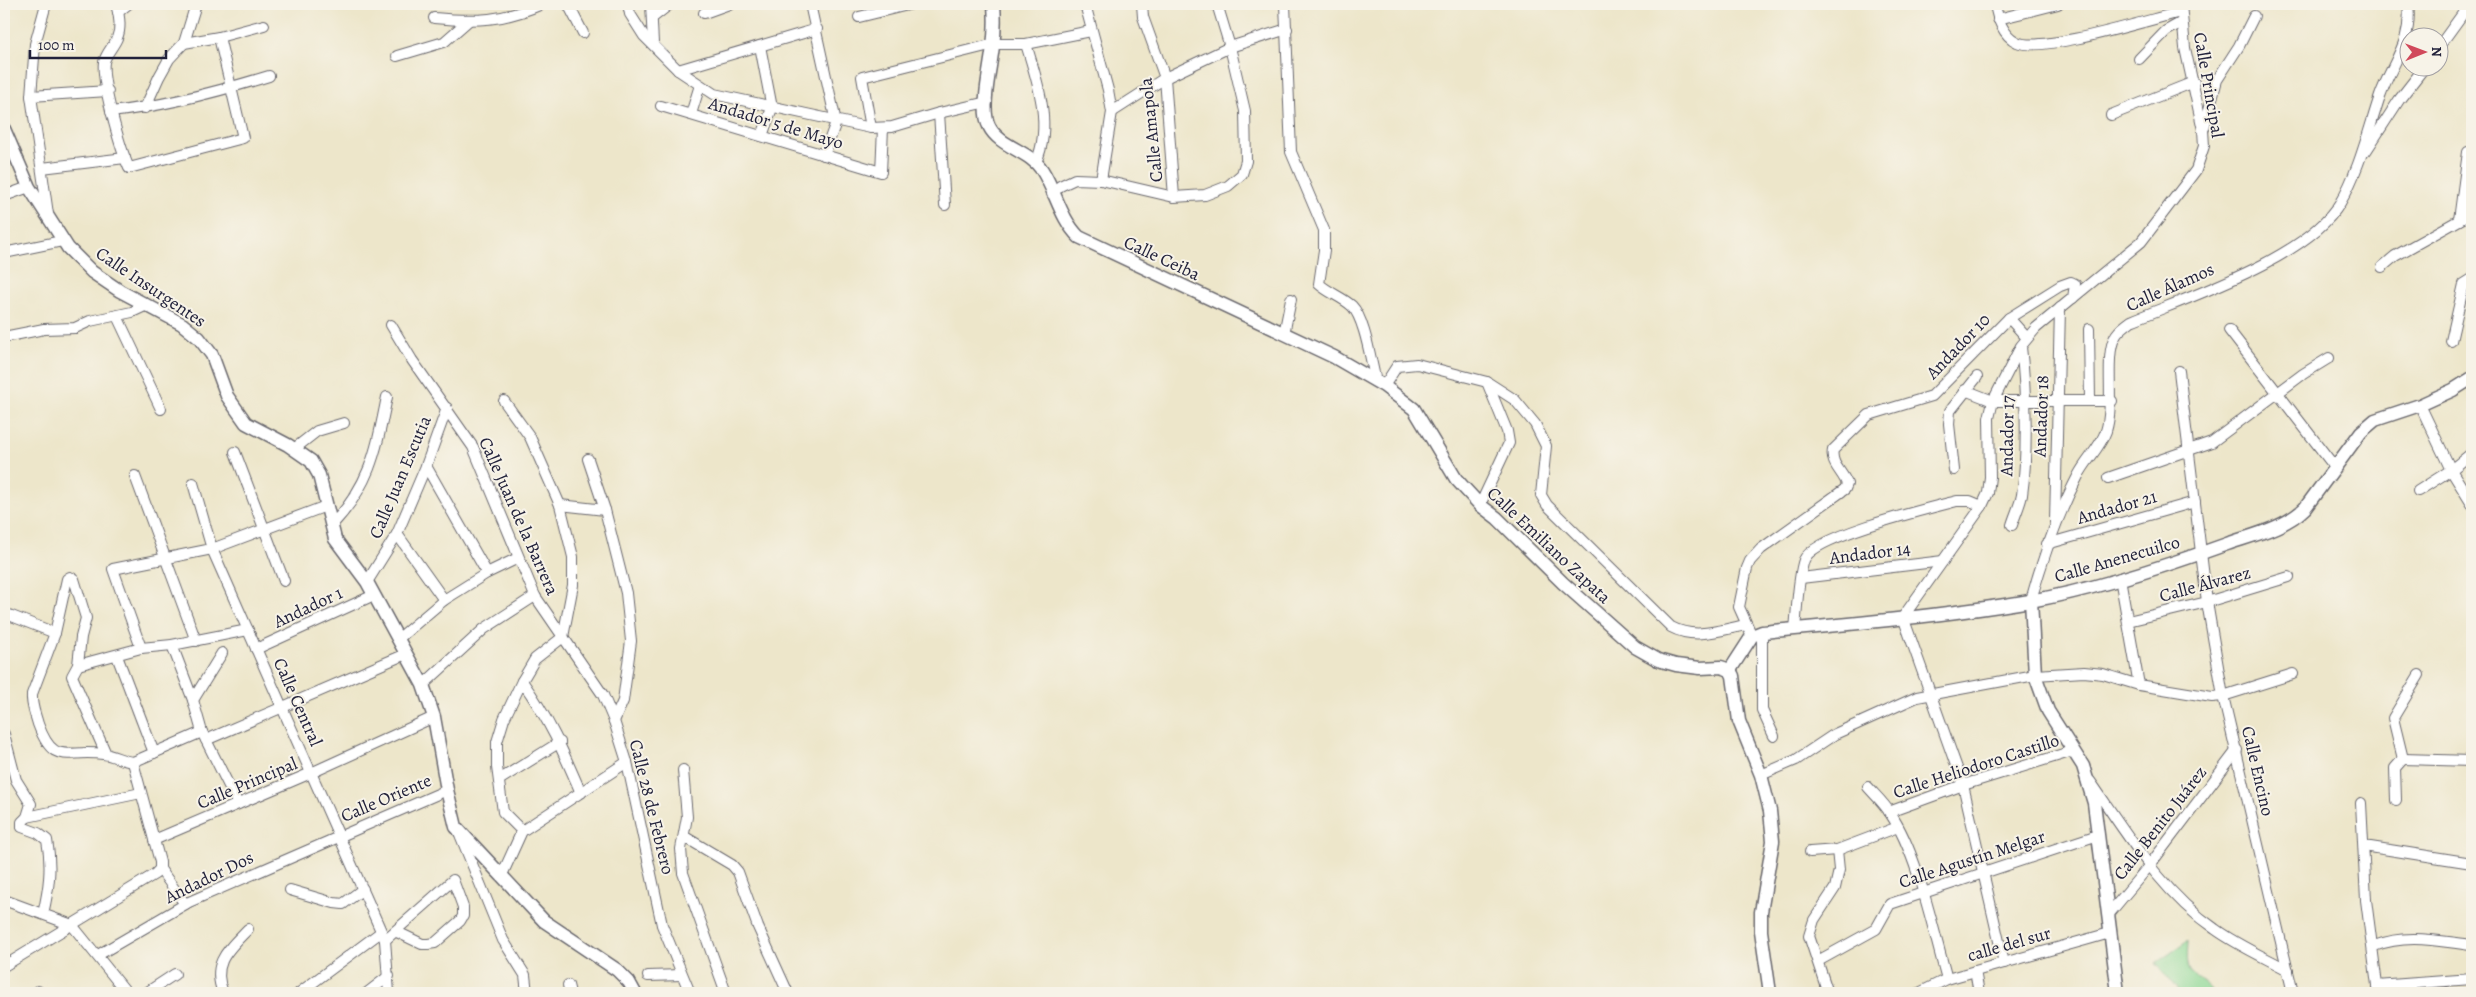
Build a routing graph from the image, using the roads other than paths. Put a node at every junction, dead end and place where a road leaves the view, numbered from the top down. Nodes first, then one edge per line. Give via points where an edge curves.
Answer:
1 (46, 4) edge
2 (128, 4) edge
3 (196, 4) edge
4 (542, 4) edge
5 (568, 4) edge
6 (628, 4) edge
7 (651, 4) edge
8 (670, 4) edge
9 (729, 4) edge
10 (810, 4) edge
11 (912, 4) edge
12 (994, 4) edge
13 (1085, 4) edge
14 (1142, 4) edge
15 (1217, 4) edge
16 (1285, 4) edge
17 (1995, 4) edge
18 (2058, 4) edge
19 (2408, 4) edge
20 (2467, 4) edge
21 (117, 8) edge
22 (704, 13) dead end
23 (2181, 13) edge
24 (859, 16) dead end
25 (2254, 16) dead end
26 (434, 18) dead end
27 (652, 18) junction
28 (1998, 19) junction
29 (468, 21) junction
30 (264, 25) dead end
31 (1287, 28) junction
32 (817, 29) junction
33 (1091, 31) junction
34 (583, 33) dead end
35 (2448, 34) edge
36 (219, 38) junction
37 (184, 43) junction
38 (653, 43) junction
39 (994, 44) junction
40 (1026, 44) junction
41 (760, 46) junction
42 (1230, 46) junction
43 (396, 56) dead end
44 (2139, 59) dead end
45 (678, 70) junction
46 (269, 76) dead end
47 (1165, 78) junction
48 (2416, 78) edge
49 (2194, 82) junction
50 (700, 85) junction
51 (230, 88) junction
52 (108, 91) junction
53 (31, 96) junction
54 (987, 102) junction
55 (661, 106) dead end
56 (145, 108) junction
57 (772, 108) junction
58 (111, 112) junction
59 (1112, 112) junction
60 (939, 113) junction
61 (692, 114) junction
62 (2111, 115) dead end
63 (836, 122) junction
64 (872, 128) junction
65 (883, 128) junction
66 (4, 129) edge
67 (2203, 130) junction
68 (762, 136) junction
69 (2468, 152) dead end
70 (824, 155) junction
71 (125, 158) junction
72 (1036, 162) junction
73 (2357, 164) junction
74 (42, 168) junction
75 (1101, 180) junction
76 (29, 187) junction
77 (1052, 194) junction
78 (4, 196) edge
79 (1174, 197) junction
80 (945, 205) dead end
81 (48, 215) junction
82 (2466, 217) edge
83 (2472, 226) edge
84 (62, 241) junction
85 (4, 253) edge
86 (2382, 267) dead end
87 (2468, 281) edge
88 (2073, 298) junction
89 (1291, 299) dead end
90 (147, 305) junction
91 (2060, 308) junction
92 (117, 316) junction
93 (2009, 318) junction
94 (391, 324) dead end
95 (2089, 329) dead end
96 (2229, 330) dead end
97 (1284, 334) junction
98 (4, 337) edge
99 (2451, 341) dead end
100 (2024, 342) junction
101 (2329, 358) dead end
102 (2179, 371) dead end
103 (1977, 377) dead end
104 (2472, 378) edge
105 (1487, 382) junction
106 (1380, 384) junction
107 (1965, 390) junction
108 (2278, 393) junction
109 (387, 397) dead end
110 (504, 401) dead end
111 (1993, 401) junction
112 (2024, 401) junction
113 (2058, 401) junction
114 (2090, 401) junction
115 (2112, 401) junction
116 (2420, 405) junction
117 (447, 408) junction
118 (161, 409) dead end
119 (344, 423) dead end
120 (294, 449) junction
121 (236, 452) dead end
122 (2187, 452) junction
123 (2472, 453) edge
124 (588, 459) dead end
125 (426, 466) junction
126 (2334, 466) junction
127 (1954, 470) dead end
128 (2451, 470) junction
129 (134, 476) dead end
130 (2108, 478) dead end
131 (193, 483) dead end
132 (2418, 491) dead end
133 (2195, 502) junction
134 (2472, 504) edge
135 (560, 505) junction
136 (1480, 505) junction
137 (326, 506) junction
138 (1982, 506) junction
139 (606, 510) junction
140 (2055, 524) junction
141 (2012, 525) dead end
142 (331, 526) junction
143 (263, 528) junction
144 (397, 534) junction
145 (2047, 544) junction
146 (212, 549) junction
147 (2200, 554) junction
148 (166, 558) junction
149 (518, 558) junction
150 (1943, 561) junction
151 (487, 573) junction
152 (2290, 577) dead end
153 (1801, 578) junction
154 (2120, 578) junction
155 (284, 581) dead end
156 (367, 582) junction
157 (374, 595) junction
158 (535, 596) junction
159 (444, 600) junction
160 (2031, 600) junction
161 (2206, 602) junction
162 (4, 613) edge
163 (1903, 617) junction
164 (2128, 621) junction
165 (1795, 629) junction
166 (248, 630) junction
167 (1753, 631) junction
168 (55, 633) junction
169 (563, 637) junction
170 (398, 639) junction
171 (196, 641) junction
172 (172, 645) junction
173 (142, 648) junction
174 (256, 649) junction
175 (222, 653) dead end
176 (406, 654) junction
177 (117, 656) junction
178 (78, 665) junction
179 (1730, 670) junction
180 (2293, 674) dead end
181 (2034, 675) junction
182 (2419, 675) dead end
183 (522, 681) junction
184 (423, 685) junction
185 (2139, 685) junction
186 (1929, 695) junction
187 (2223, 696) junction
188 (193, 700) junction
189 (282, 707) junction
190 (434, 717) junction
191 (614, 721) junction
192 (4, 734) edge
193 (204, 736) junction
194 (1774, 736) dead end
195 (560, 742) junction
196 (2237, 750) junction
197 (2073, 751) junction
198 (154, 753) junction
199 (106, 754) junction
200 (2403, 759) junction
201 (2472, 761) edge
202 (132, 762) junction
203 (626, 762) junction
204 (683, 770) dead end
205 (311, 773) junction
206 (2085, 774) junction
207 (1761, 776) junction
208 (499, 780) junction
209 (1963, 785) junction
210 (1868, 787) dead end
211 (447, 790) junction
212 (141, 793) junction
213 (581, 793) junction
214 (2396, 800) dead end
215 (2361, 803) dead end
216 (238, 804) junction
217 (1890, 812) junction
218 (26, 817) junction
219 (1898, 826) junction
220 (456, 827) junction
221 (522, 831) junction
222 (2098, 835) junction
223 (339, 836) junction
224 (685, 837) junction
225 (154, 840) junction
226 (2364, 846) junction
227 (1838, 850) junction
228 (1810, 852) dead end
229 (2472, 862) edge
230 (2149, 866) junction
231 (160, 869) junction
232 (1982, 872) junction
233 (502, 874) junction
234 (363, 889) junction
235 (290, 890) dead end
236 (1922, 892) junction
237 (4, 900) edge
238 (185, 904) junction
239 (43, 914) junction
240 (2108, 915) junction
241 (72, 925) junction
242 (248, 928) dead end
243 (395, 931) junction
244 (2110, 933) junction
245 (383, 936) junction
246 (2472, 945) edge
247 (2374, 946) junction
248 (98, 955) junction
249 (1818, 961) junction
250 (2004, 963) junction
251 (4, 966) edge
252 (2288, 970) junction
253 (1975, 971) junction
254 (175, 974) dead end
255 (682, 975) junction
256 (389, 976) junction
257 (648, 976) dead end
258 (1947, 979) junction
259 (2472, 979) edge
260 (2430, 988) edge
261 (2378, 990) edge
262 (127, 993) edge
263 (146, 993) edge
264 (222, 993) edge
265 (299, 993) edge
266 (366, 993) edge
267 (389, 993) edge
268 (527, 993) edge
269 (635, 993) edge
270 (690, 993) edge
271 (726, 993) edge
272 (788, 993) edge
273 (1770, 993) edge
274 (1828, 993) edge
275 (1919, 993) edge
276 (1979, 993) edge
277 (2118, 993) edge
278 (2293, 993) edge

1 - 53 street via 35,44
2 - 21 street
3 - 37 street
4 - 29 street via 520,14
5 - 34 street
6 - 38 street via 630,14 644,36
7 - 27 street
8 - 27 street
9 - 22 street
10 - 32 street
11 - 24 street
12 - 39 street
13 - 33 street
14 - 47 street, Calle Amapola via 1143,17
15 - 42 street
16 - 31 street
17 - 28 street
18 - 28 street
19 - 73 street via 2410,21 2406,41 2381,95
20 - 35 street
21 - 52 street via 118,37 104,61
23 - 28 street via 2061,42 2028,44 2017,43
23 - 44 street
23 - 49 street, Calle Principal
25 - 67 street via 2217,80
26 - 29 street
27 - 38 street
29 - 43 street via 444,42
30 - 36 street
31 - 42 street
31 - 106 street via 1291,152 1324,230 1324,258 1319,284 1358,314
32 - 41 street
32 - 63 street
33 - 40 street
33 - 59 street
36 - 37 street
36 - 51 street
37 - 56 street via 169,59
38 - 45 street
39 - 40 street
39 - 54 street
39 - 64 street via 862,77
40 - 72 street via 1042,103 1042,146
41 - 45 street
41 - 57 street
42 - 47 street
42 - 79 street via 1245,111 1246,161 1242,174 1228,186 1205,195
45 - 50 street
46 - 51 street
47 - 59 street
47 - 79 street, Calle Amapola
48 - 73 street
49 - 62 street
49 - 67 street, Calle Principal
50 - 57 street via 714,94
50 - 61 street
51 - 56 street
51 - 71 street via 243,138 129,168
52 - 53 street
52 - 58 street
53 - 74 street
54 - 60 street
54 - 72 street, Calle Ceiba via 989,126 997,136
55 - 61 street, Andador 5 de Mayo
56 - 58 street
57 - 63 street
57 - 68 street
58 - 71 street
59 - 75 street
60 - 65 street
60 - 80 street
61 - 68 street, Andador 5 de Mayo
63 - 64 street
63 - 70 street
64 - 65 street
65 - 70 street, Andador 5 de Mayo via 881,172
66 - 76 street, Calle Insurgentes
67 - 88 street, Calle Principal via 2204,146 2196,170 2141,242
68 - 70 street, Andador 5 de Mayo
69 - 82 street
71 - 74 street
72 - 77 street, Calle Ceiba
73 - 115 street, Calle Álamos via 2340,203 2314,234 2265,264 2131,321 2120,329 2110,355
74 - 81 street
75 - 77 street via 1075,180 1060,186
75 - 79 street
76 - 78 street
76 - 81 street, Calle Insurgentes
77 - 97 street, Calle Ceiba via 1068,226 1079,237
81 - 84 street, Calle Insurgentes
82 - 83 street
82 - 86 street via 2395,256
84 - 85 street
84 - 90 street, Calle Insurgentes via 92,272
87 - 99 street
88 - 91 street, Calle Principal
88 - 93 street, Andador 10 via 2076,287 2071,282
89 - 97 street
90 - 92 street
90 - 120 street, Calle Insurgentes via 182,324 199,338 212,355 227,396 246,423
91 - 100 street, Calle Principal
91 - 113 street, Andador 18
92 - 98 street via 90,321 75,328 44,329
92 - 118 street
93 - 100 street
93 - 167 street, Andador 10 via 1932,396 1869,415 1833,450 1832,458 1847,484 1845,489 1760,549 1750,561 1739,607
94 - 117 street, Calle Juan de la Barrera
95 - 114 street
96 - 108 street
97 - 106 street, Calle Ceiba via 1334,356
100 - 111 street
100 - 112 street, Andador 17
101 - 108 street
102 - 122 street, Calle Encino
103 - 107 street
104 - 116 street, Calle Anenecuilco
105 - 106 street via 1407,363 1397,366
105 - 136 street via 1509,443
105 - 167 street via 1516,400 1535,424 1546,446 1541,495 1546,505 1671,627 1694,635
106 - 136 street, Calle Emiliano Zapata via 1414,409 1456,478
107 - 111 street
107 - 127 street via 1948,417
108 - 122 street via 2212,442
108 - 126 street
109 - 142 street via 374,458 351,502
110 - 135 street via 530,437
111 - 112 street
111 - 138 street via 1989,418 1990,477
112 - 113 street
112 - 141 street, Andador 17 via 2022,496
113 - 114 street
113 - 140 street, Andador 18
114 - 115 street
115 - 140 street, Calle Álamos via 2106,430 2095,453 2079,474
116 - 126 street, Calle Anenecuilco via 2375,420
116 - 128 street
117 - 125 street, Calle Juan Escutia
117 - 149 street, Calle Juan de la Barrera via 473,447
119 - 120 street via 317,431
120 - 137 street, Calle Insurgentes via 312,461 319,475
121 - 143 street
122 - 130 street
122 - 133 street, Calle Encino
123 - 128 street
124 - 139 street
125 - 144 street, Calle Juan Escutia
125 - 151 street
126 - 147 street, Calle Anenecuilco via 2295,518
128 - 132 street
128 - 134 street
129 - 148 street
131 - 146 street, Calle Central
133 - 145 street, Andador 21
133 - 147 street, Calle Encino
135 - 139 street
135 - 169 street via 573,557 574,585
136 - 179 street, Calle Emiliano Zapata via 1635,647 1658,660 1676,665
137 - 142 street, Calle Insurgentes
137 - 143 street
138 - 150 street
138 - 153 street via 1970,501 1957,501 1838,537 1807,555
139 - 191 street via 626,593 631,641 623,701
140 - 145 street, Calle Álamos
142 - 156 street, Calle Insurgentes via 335,539
143 - 146 street
143 - 155 street
144 - 156 street, Calle Juan Escutia
144 - 159 street
145 - 160 street, Calle Álamos
146 - 148 street
146 - 166 street, Calle Central
147 - 154 street, Calle Anenecuilco
147 - 161 street, Calle Encino
148 - 171 street
148 - 173 street via 113,569
149 - 151 street
149 - 158 street, Calle Juan de la Barrera
150 - 153 street, Andador 14
150 - 163 street
151 - 159 street
152 - 161 street, Calle Álvarez
153 - 165 street
154 - 160 street, Calle Anenecuilco
154 - 164 street
156 - 157 street, Calle Insurgentes
157 - 170 street, Calle Insurgentes
157 - 174 street, Andador 1
158 - 169 street, Calle Juan de la Barrera
158 - 184 street via 484,628
159 - 170 street
160 - 163 street, Calle Anenecuilco
160 - 181 street
161 - 164 street, Calle Álvarez
161 - 187 street, Calle Encino
162 - 168 street
163 - 165 street, Calle Anenecuilco
163 - 186 street
164 - 185 street
165 - 167 street, Calle Anenecuilco
166 - 171 street
166 - 174 street, Calle Central
167 - 179 street
167 - 194 street via 1762,710
168 - 178 street via 70,577 74,579 86,618
168 - 199 street via 31,703 45,742 58,754
169 - 183 street via 535,659
169 - 191 street, Calle 28 de Febrero via 603,694
170 - 176 street, Calle Insurgentes
171 - 172 street
172 - 173 street
172 - 188 street
173 - 177 street
174 - 189 street, Calle Central
175 - 188 street
176 - 184 street, Calle Insurgentes
176 - 189 street
177 - 178 street
177 - 198 street
178 - 199 street via 72,676
179 - 207 street via 1739,721
180 - 187 street
181 - 185 street via 2084,672
181 - 186 street
181 - 197 street via 2048,711
182 - 200 street via 2393,718
183 - 195 street
183 - 208 street via 497,742
184 - 190 street, Calle Insurgentes
185 - 187 street via 2202,696
186 - 207 street via 1917,697 1835,734 1796,760
186 - 209 street
187 - 196 street, Calle Encino
188 - 193 street
189 - 193 street
189 - 205 street, Calle Central
190 - 205 street, Calle Principal
190 - 211 street, Calle Insurgentes
191 - 203 street, Calle 28 de Febrero
192 - 218 street via 16,780 31,804
193 - 198 street
193 - 216 street
195 - 208 street
195 - 213 street
196 - 230 street, Calle Benito Juárez
196 - 252 street, Calle Encino
197 - 206 street
197 - 209 street, Calle Heliodoro Castillo
198 - 202 street
199 - 202 street
200 - 201 street
200 - 214 street via 2395,768
202 - 212 street
203 - 213 street
203 - 255 street, Calle 28 de Febrero via 662,925
204 - 224 street via 687,817
205 - 216 street, Calle Principal
205 - 223 street, Calle Central
206 - 222 street via 2094,803
206 - 230 street
207 - 273 street via 1770,811 1773,842 1761,912
208 - 221 street via 503,812
209 - 217 street, Calle Heliodoro Castillo
209 - 232 street
210 - 217 street
211 - 220 street, Calle Insurgentes
211 - 223 street, Calle Oriente
212 - 218 street
212 - 225 street
213 - 221 street
215 - 226 street
216 - 225 street, Calle Principal
217 - 219 street
218 - 239 street via 22,827 47,840 50,883
219 - 227 street
219 - 236 street
220 - 233 street
220 - 268 street via 503,940 526,975
221 - 233 street
222 - 232 street, Calle Agustín Melgar
222 - 240 street
223 - 234 street, Calle Central
223 - 238 street, Andador Dos
224 - 271 street via 681,849 683,873
224 - 272 street via 738,872 758,927
225 - 231 street
226 - 229 street
226 - 247 street via 2366,900
227 - 228 street
227 - 249 street via 1839,870 1835,888 1810,927 1809,936
230 - 240 street, Calle Benito Juárez
230 - 252 street via 2180,901 2215,930
231 - 238 street
231 - 241 street
232 - 236 street, Calle Agustín Melgar
232 - 250 street
233 - 269 street via 544,922 617,970
234 - 235 street via 343,904
234 - 245 street, Calle Central
236 - 249 street, Calle Agustín Melgar via 1890,904 1876,929
236 - 258 street
237 - 239 street
238 - 248 street, Andador Dos
239 - 241 street
240 - 244 street
241 - 248 street
241 - 251 street
242 - 264 street via 224,954 218,969
243 - 243 street via 428,944 460,921 463,907 454,880
243 - 245 street
244 - 250 street, calle del sur
244 - 277 street
245 - 256 street, Calle Central
245 - 265 street
246 - 247 street via 2410,937
247 - 261 street
248 - 262 street
249 - 274 street
250 - 253 street, calle del sur
252 - 278 street, Calle Encino
253 - 258 street, calle del sur
253 - 276 street
254 - 263 street
255 - 257 street
255 - 270 street, Calle 28 de Febrero
256 - 266 street
256 - 267 street, Calle Central
258 - 275 street, calle del sur
259 - 260 street
260 - 261 street

